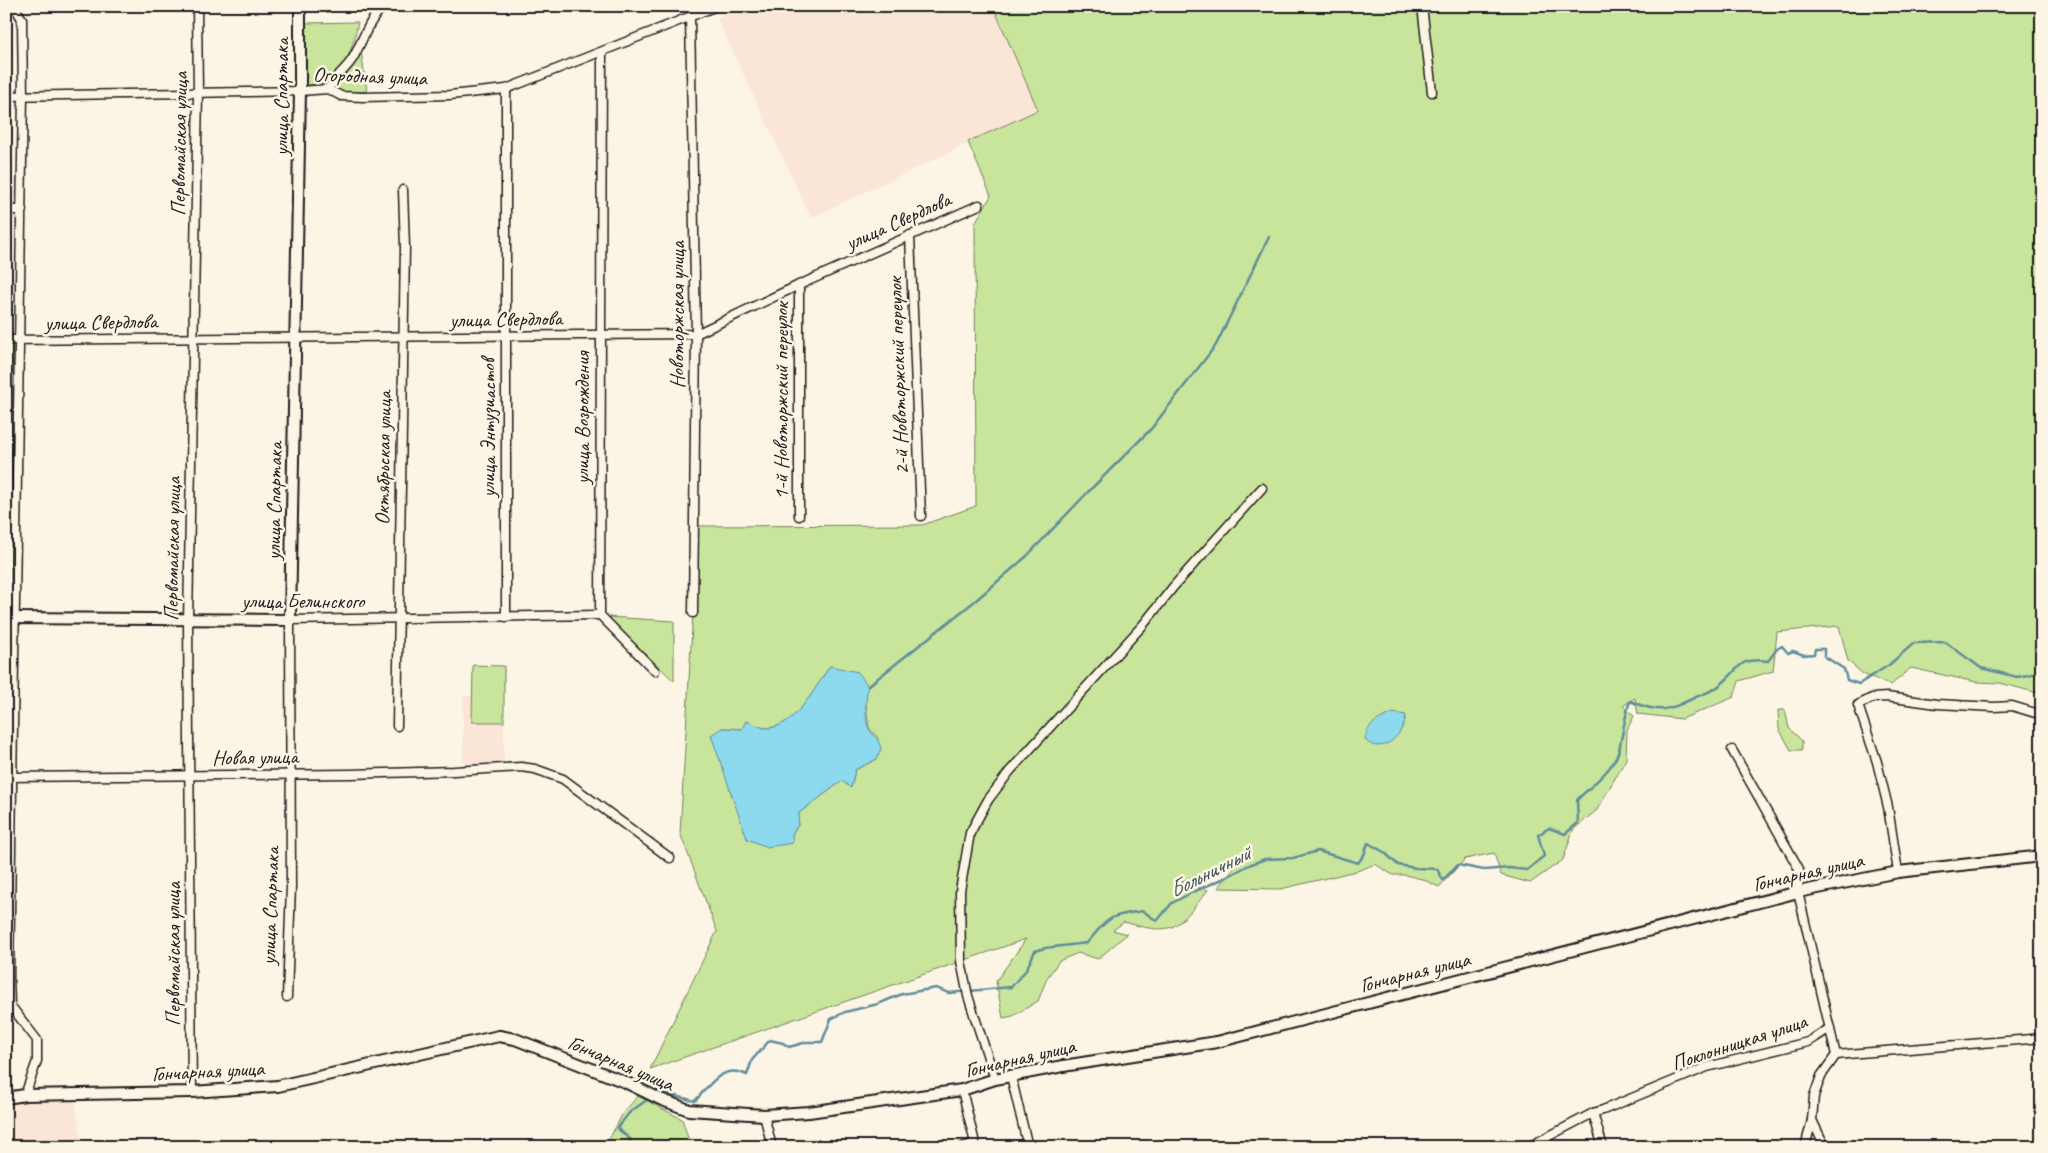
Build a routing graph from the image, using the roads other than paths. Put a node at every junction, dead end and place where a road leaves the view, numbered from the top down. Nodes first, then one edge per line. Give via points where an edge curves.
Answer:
1 (14, 6) edge
2 (197, 6) edge
3 (300, 6) edge
4 (383, 6) edge
5 (717, 6) edge
6 (1422, 6) edge
7 (690, 18) junction
8 (602, 53) junction
9 (328, 89) junction
10 (506, 89) junction
11 (300, 91) junction
12 (1432, 92) dead end
13 (198, 93) junction
14 (6, 96) edge
15 (24, 96) junction
16 (403, 190) dead end
17 (979, 204) dead end
18 (6, 210) edge
19 (22, 210) junction
20 (910, 235) junction
21 (799, 285) junction
22 (696, 334) junction
23 (600, 335) junction
24 (505, 336) junction
25 (402, 337) junction
26 (296, 338) junction
27 (192, 339) junction
28 (6, 340) edge
29 (18, 340) junction
30 (1262, 488) dead end
31 (799, 516) dead end
32 (921, 516) dead end
33 (693, 613) dead end
34 (600, 615) junction
35 (506, 617) junction
36 (11, 618) edge
37 (398, 619) junction
38 (188, 620) junction
39 (290, 620) junction
40 (655, 671) dead end
41 (2042, 715) edge
42 (397, 726) dead end
43 (1732, 750) dead end
44 (292, 774) junction
45 (189, 775) junction
46 (10, 777) edge
47 (2042, 856) edge
48 (670, 858) dead end
49 (1898, 872) junction
50 (1798, 892) junction
51 (287, 997) dead end
52 (1830, 1028) junction
53 (2042, 1038) edge
54 (1836, 1055) junction
55 (1011, 1076) junction
56 (995, 1079) junction
57 (962, 1090) junction
58 (192, 1092) junction
59 (25, 1095) junction
60 (6, 1098) edge
61 (1593, 1113) junction
62 (764, 1115) junction
63 (1812, 1120) junction
64 (772, 1147) edge
65 (963, 1147) edge
66 (1028, 1147) edge
67 (1528, 1147) edge
68 (1603, 1147) edge
69 (1805, 1147) edge
70 (1825, 1147) edge

1 - 15 street via 22,20
2 - 13 street, Первомайская улица
3 - 11 street, улица Спартака
4 - 9 street via 373,16 354,56
5 - 7 street, Огородная улица
6 - 12 street
7 - 8 street, Огородная улица
7 - 22 street, Новоторжская улица
8 - 10 street, Огородная улица
8 - 23 street, улица Возрождения
9 - 10 street, Огородная улица via 341,96 363,97 450,95
9 - 11 street, Огородная улица
10 - 24 street, улица Энтузиастов
11 - 13 street, Огородная улица
11 - 26 street, улица Спартака
13 - 15 street, Огородная улица
13 - 27 street, Первомайская улица
14 - 15 street, Огородная улица
15 - 19 street
16 - 25 street, Октябрьская улица
17 - 20 street, улица Свердлова
18 - 19 street
19 - 29 street
20 - 21 street, улица Свердлова
20 - 32 street, 2-й Новоторжский переулок
21 - 22 street, улица Свердлова
21 - 31 street, 1-й Новоторжский переулок
22 - 23 street, улица Свердлова
22 - 33 street, Новоторжская улица
23 - 24 street, улица Свердлова
23 - 34 street, улица Возрождения
24 - 25 street, улица Свердлова
24 - 35 street, улица Энтузиастов
25 - 26 street, улица Свердлова
25 - 37 street, Октябрьская улица
26 - 27 street, улица Свердлова
26 - 39 street, улица Спартака
27 - 29 street, улица Свердлова
27 - 38 street, Первомайская улица
28 - 29 street, улица Свердлова
29 - 36 street
30 - 56 street via 1174,586 1144,625 1010,771 988,800 970,833 960,891 961,961 968,996
34 - 35 street, улица Белинского
34 - 40 street
35 - 37 street, улица Белинского
36 - 38 street, улица Белинского
36 - 46 street
37 - 39 street, улица Белинского
37 - 42 street, Октябрьская улица
38 - 39 street, улица Белинского
38 - 45 street, Первомайская улица
39 - 44 street, улица Спартака
41 - 49 street via 2012,706 1937,704 1887,697 1872,698 1858,705 1888,807
43 - 50 street via 1799,869
44 - 45 street, Новая улица
44 - 48 street, Новая улица via 535,769 556,776
44 - 51 street, улица Спартака
45 - 46 street, Новая улица
45 - 58 street, Первомайская улица
46 - 59 street via 10,1005 37,1040 37,1061
47 - 49 street, Гончарная улица
49 - 50 street, Гончарная улица
50 - 52 street
50 - 55 street, Гончарная улица via 1217,1042
52 - 54 street
52 - 61 street, Поклонницкая улица via 1808,1042 1708,1067
53 - 54 street
54 - 63 street via 1821,1076 1814,1096
55 - 56 street, Гончарная улица
55 - 66 street
56 - 57 street, Гончарная улица
57 - 62 street, Гончарная улица via 809,1112
57 - 65 street via 975,1144
58 - 59 street, Гончарная улица
58 - 62 street, Гончарная улица via 278,1086 498,1036 625,1082 676,1106 701,1112
59 - 60 street, Гончарная улица
61 - 67 street, Поклонницкая улица
61 - 68 street
62 - 64 street
63 - 69 street
63 - 70 street

